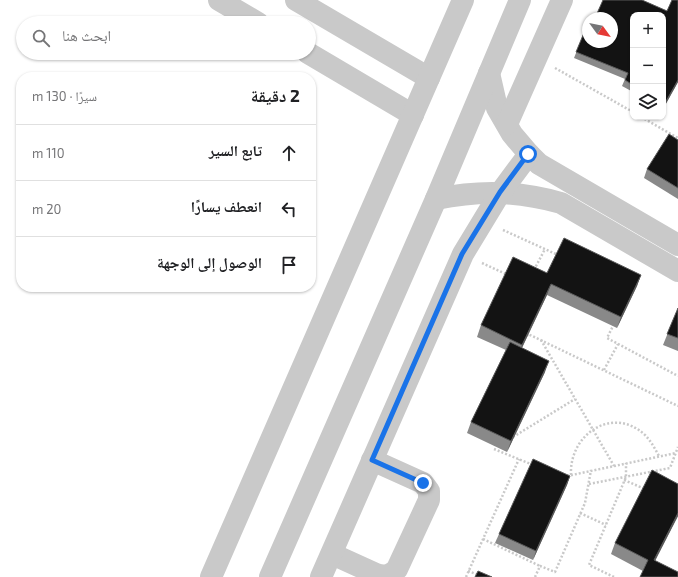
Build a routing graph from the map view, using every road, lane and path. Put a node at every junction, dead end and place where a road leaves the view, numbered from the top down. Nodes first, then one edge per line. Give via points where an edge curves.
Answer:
1 (219, 0) edge
2 (296, 0) edge
3 (463, 0) edge
4 (520, 0) edge
5 (562, 0) edge
6 (246, 16) edge
7 (316, 58) edge
8 (536, 58) junction
9 (489, 73) junction
10 (429, 78) junction
11 (630, 110) edge
12 (413, 115) junction
13 (646, 120) edge
14 (507, 124) junction
15 (678, 138) edge
16 (528, 154) junction
17 (500, 192) junction
18 (436, 199) junction
19 (482, 220) junction
20 (678, 245) edge
21 (545, 249) junction
22 (462, 254) junction
23 (559, 256) edge
24 (534, 270) edge
25 (678, 270) edge
26 (513, 278) edge
27 (617, 317) edge
28 (525, 340) edge
29 (540, 340) junction
30 (618, 344) junction
31 (604, 370) junction
32 (678, 376) edge
33 (575, 399) junction
34 (678, 406) edge
35 (593, 430) junction
36 (508, 440) edge
37 (501, 444) edge
38 (678, 447) edge
39 (676, 453) junction
40 (659, 456) junction
41 (519, 459) junction
42 (372, 460) junction
43 (626, 463) junction
44 (614, 466) junction
45 (539, 468) edge
46 (591, 470) junction
47 (571, 475) junction
48 (566, 476) edge
49 (625, 479) junction
50 (589, 484) junction
51 (651, 492) edge
52 (580, 513) junction
53 (606, 525) junction
54 (482, 540) junction
55 (332, 554) junction
56 (540, 566) junction
57 (468, 571) junction
58 (211, 577) edge
59 (270, 577) edge
60 (321, 577) edge
61 (466, 577) edge
62 (484, 577) edge
63 (535, 577) edge
64 (614, 577) edge

1 - 6 street
2 - 10 street
3 - 10 street
4 - 9 street
5 - 8 street
7 - 12 street
8 - 11 path
8 - 14 street
9 - 14 street via 497,108
9 - 18 street
10 - 12 street
12 - 58 street
13 - 15 path
14 - 16 street
16 - 17 street
16 - 20 street via 568,182
17 - 18 street
17 - 19 street
17 - 25 street via 561,203
18 - 59 street
19 - 21 path
19 - 22 street
21 - 23 path
21 - 24 path
22 - 26 path
22 - 42 street
27 - 30 path via 607,338
28 - 29 path via 528,334
29 - 31 path
29 - 33 path
30 - 31 path
30 - 32 path
31 - 34 path
33 - 35 path
33 - 36 path
35 - 40 path via 614,423 630,426 645,436
35 - 44 path
35 - 47 path via 575,449
37 - 41 path via 494,449
38 - 39 path
39 - 40 path
39 - 49 path via 670,468
40 - 43 path
41 - 45 path
41 - 54 path
42 - 55 street
42 - 55 street via 423,483 429,491 429,500 397,569 392,574 376,574
43 - 44 path
43 - 49 path
44 - 46 path
46 - 47 path
46 - 50 path
47 - 48 path
49 - 50 path
49 - 51 path
49 - 53 path
50 - 52 path
52 - 53 path
52 - 56 path via 555,572
53 - 64 path via 589,565
54 - 56 path
54 - 57 path
55 - 60 street
56 - 63 path
57 - 61 path
57 - 62 path

